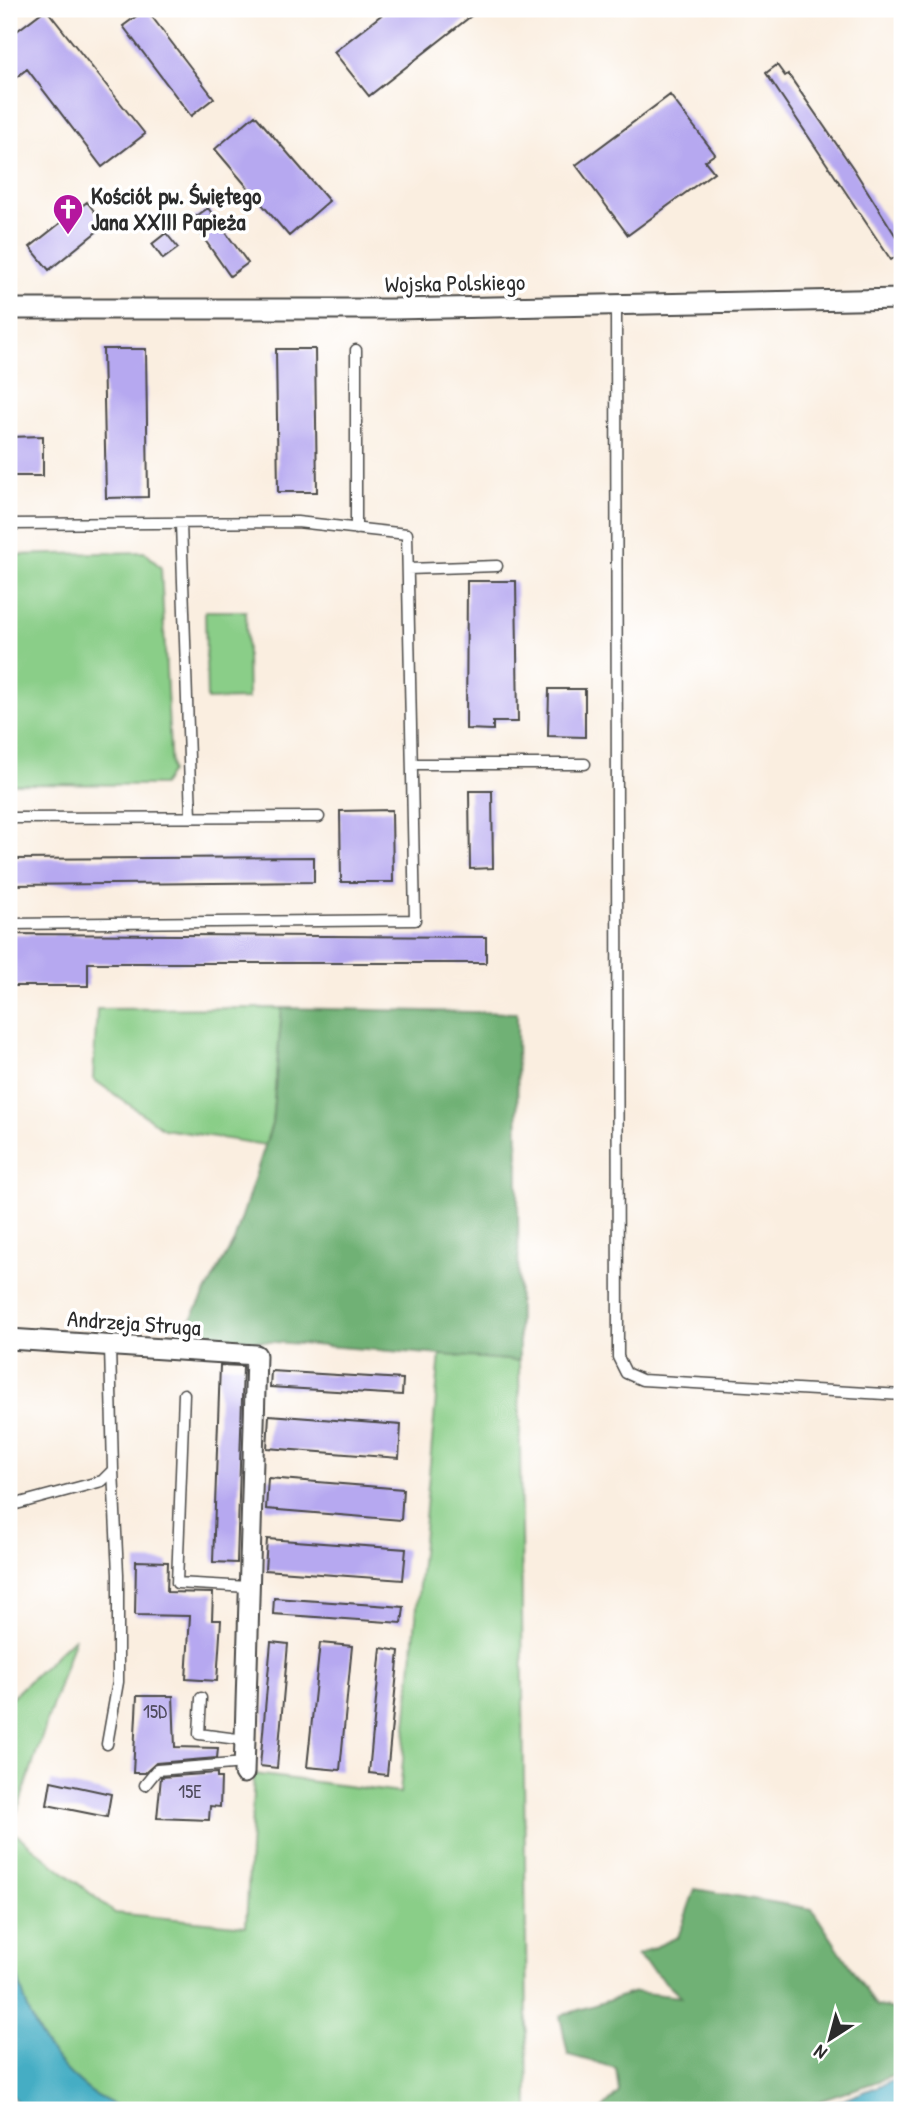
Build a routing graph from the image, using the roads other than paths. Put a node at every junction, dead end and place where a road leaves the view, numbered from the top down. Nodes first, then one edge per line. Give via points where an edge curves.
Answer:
1 (902, 299) edge
2 (616, 304) junction
3 (9, 309) edge
4 (356, 350) dead end
5 (181, 523) junction
6 (9, 524) edge
7 (356, 528) junction
8 (497, 566) dead end
9 (408, 569) junction
10 (412, 764) junction
11 (585, 764) dead end
12 (191, 817) junction
13 (319, 817) dead end
14 (9, 818) edge
15 (9, 924) edge
16 (9, 1339) edge
17 (110, 1346) junction
18 (184, 1394) dead end
19 (902, 1395) edge
20 (113, 1470) junction
21 (9, 1506) edge
22 (249, 1587) junction
23 (201, 1698) dead end
24 (245, 1740) junction
25 (107, 1744) dead end
26 (244, 1768) joint
27 (145, 1785) dead end

1 - 2 street, Wojska Polskiego
2 - 3 street, Wojska Polskiego
2 - 19 lane via 618,1357 626,1373 642,1380
4 - 7 lane
5 - 6 lane
5 - 7 lane via 297,522
5 - 12 lane
7 - 9 lane via 407,534
8 - 9 lane
9 - 10 lane
10 - 11 lane
10 - 15 lane via 415,920
12 - 13 lane
12 - 14 lane
16 - 17 street, Andrzeja Struga
17 - 20 lane
17 - 22 street, Andrzeja Struga via 256,1355
18 - 22 lane via 177,1583
20 - 21 lane via 102,1481
20 - 25 lane via 118,1682
22 - 24 street
23 - 24 lane via 199,1734
24 - 26 street
26 - 27 lane via 157,1770

